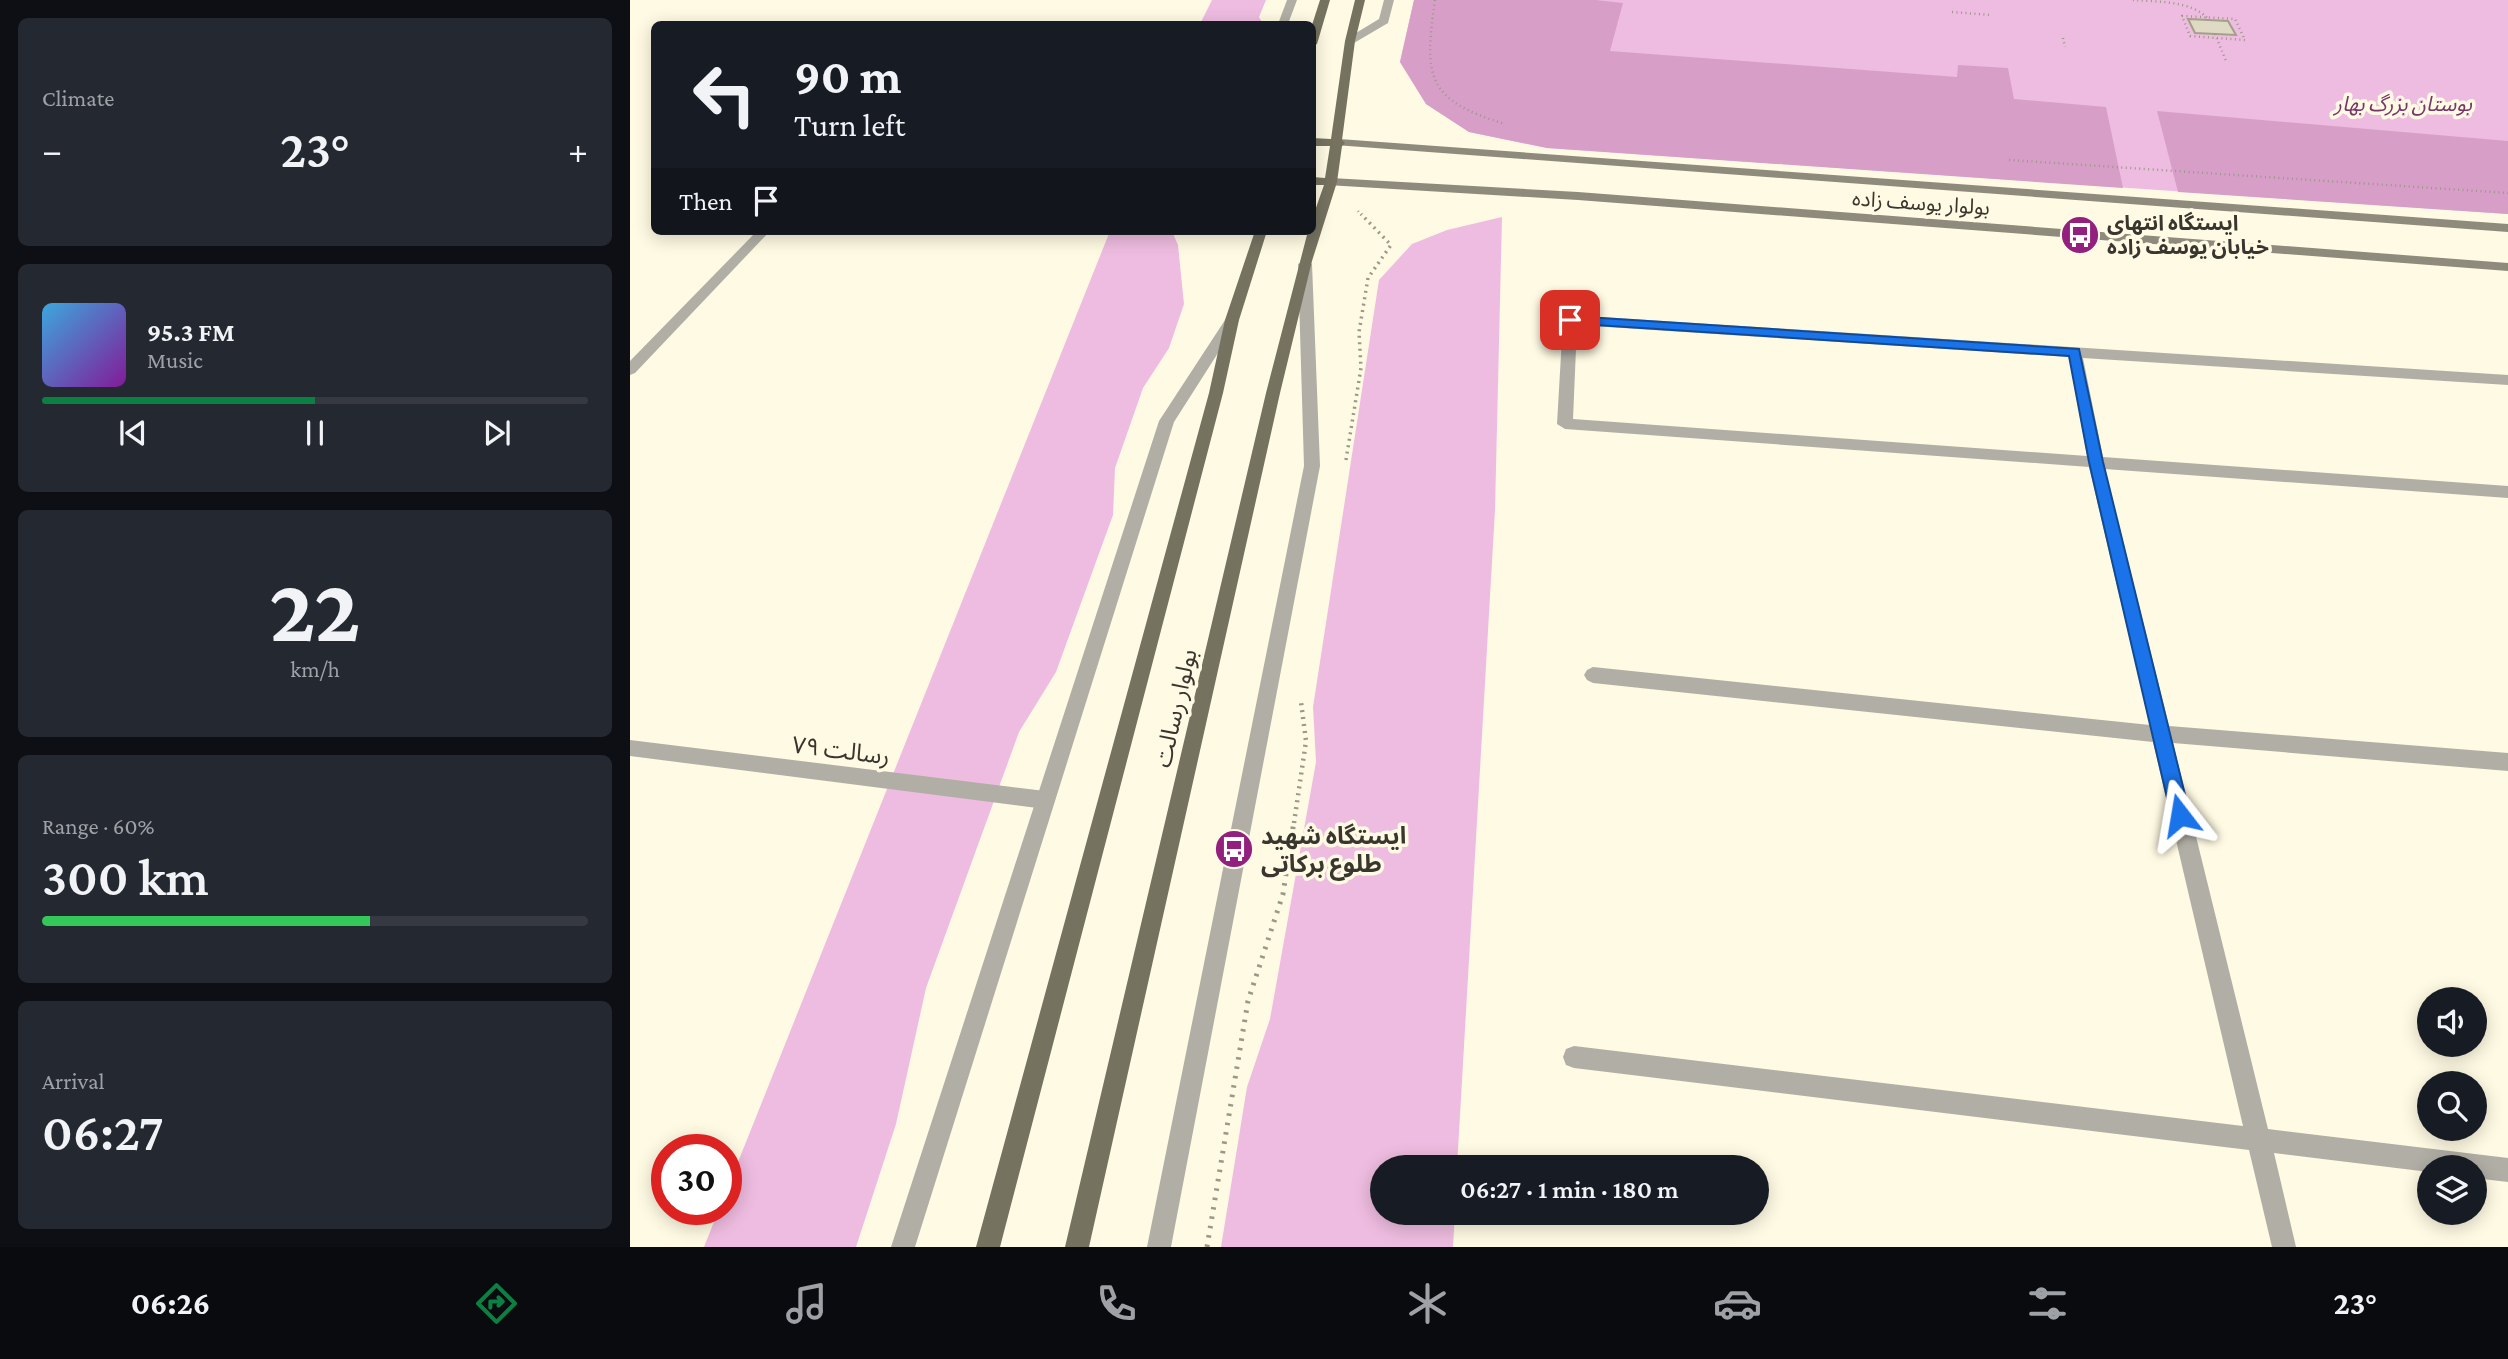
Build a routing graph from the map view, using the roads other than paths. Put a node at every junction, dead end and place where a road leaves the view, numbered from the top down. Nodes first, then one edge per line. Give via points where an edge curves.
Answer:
1 (1292, 0) edge
2 (1325, 0) edge
3 (1360, 0) edge
4 (1389, 0) edge
5 (1284, 21) edge
6 (1316, 30) edge
7 (1350, 41) junction
8 (1316, 142) edge
9 (1339, 143) junction
10 (1316, 181) edge
11 (1331, 182) junction
12 (1316, 228) edge
13 (2508, 228) edge
14 (760, 235) edge
15 (1260, 235) edge
16 (1314, 235) edge
17 (1305, 261) junction
18 (2508, 267) edge
19 (1232, 320) junction
20 (2075, 352) junction
21 (630, 370) edge
22 (2508, 380) edge
23 (2096, 462) junction
24 (2508, 492) edge
25 (1593, 675) dead end
26 (2161, 734) junction
27 (630, 748) edge
28 (2508, 762) edge
29 (1045, 800) junction
30 (1574, 1057) dead end
31 (2258, 1138) junction
32 (2508, 1170) edge
33 (903, 1247) edge
34 (988, 1247) edge
35 (1077, 1247) edge
36 (1159, 1247) edge
37 (2284, 1247) edge

1 - 5 street
2 - 6 main road
3 - 7 main road
4 - 7 street via 1384,21
7 - 9 main road
8 - 9 main road
9 - 11 main road, بولوار رسالت
9 - 13 main road, بولوار یوسف زاده
10 - 11 main road
11 - 12 main road, بولوار رسالت
11 - 18 main road, بولوار یوسف زاده
14 - 21 street
15 - 19 main road, بولوار رسالت
16 - 17 main road, بولوار رسالت
17 - 35 main road, بولوار رسالت
17 - 36 street via 1312,466
19 - 29 street via 1167,421
19 - 34 main road, بولوار رسالت
20 - 22 street
20 - 23 street
20 - 23 street via 1570,320 1565,424
23 - 24 street
23 - 26 street
25 - 26 street
26 - 28 street
26 - 31 street
27 - 29 street, رسالت ۷۹
29 - 33 street
30 - 31 street
31 - 32 street
31 - 37 street

